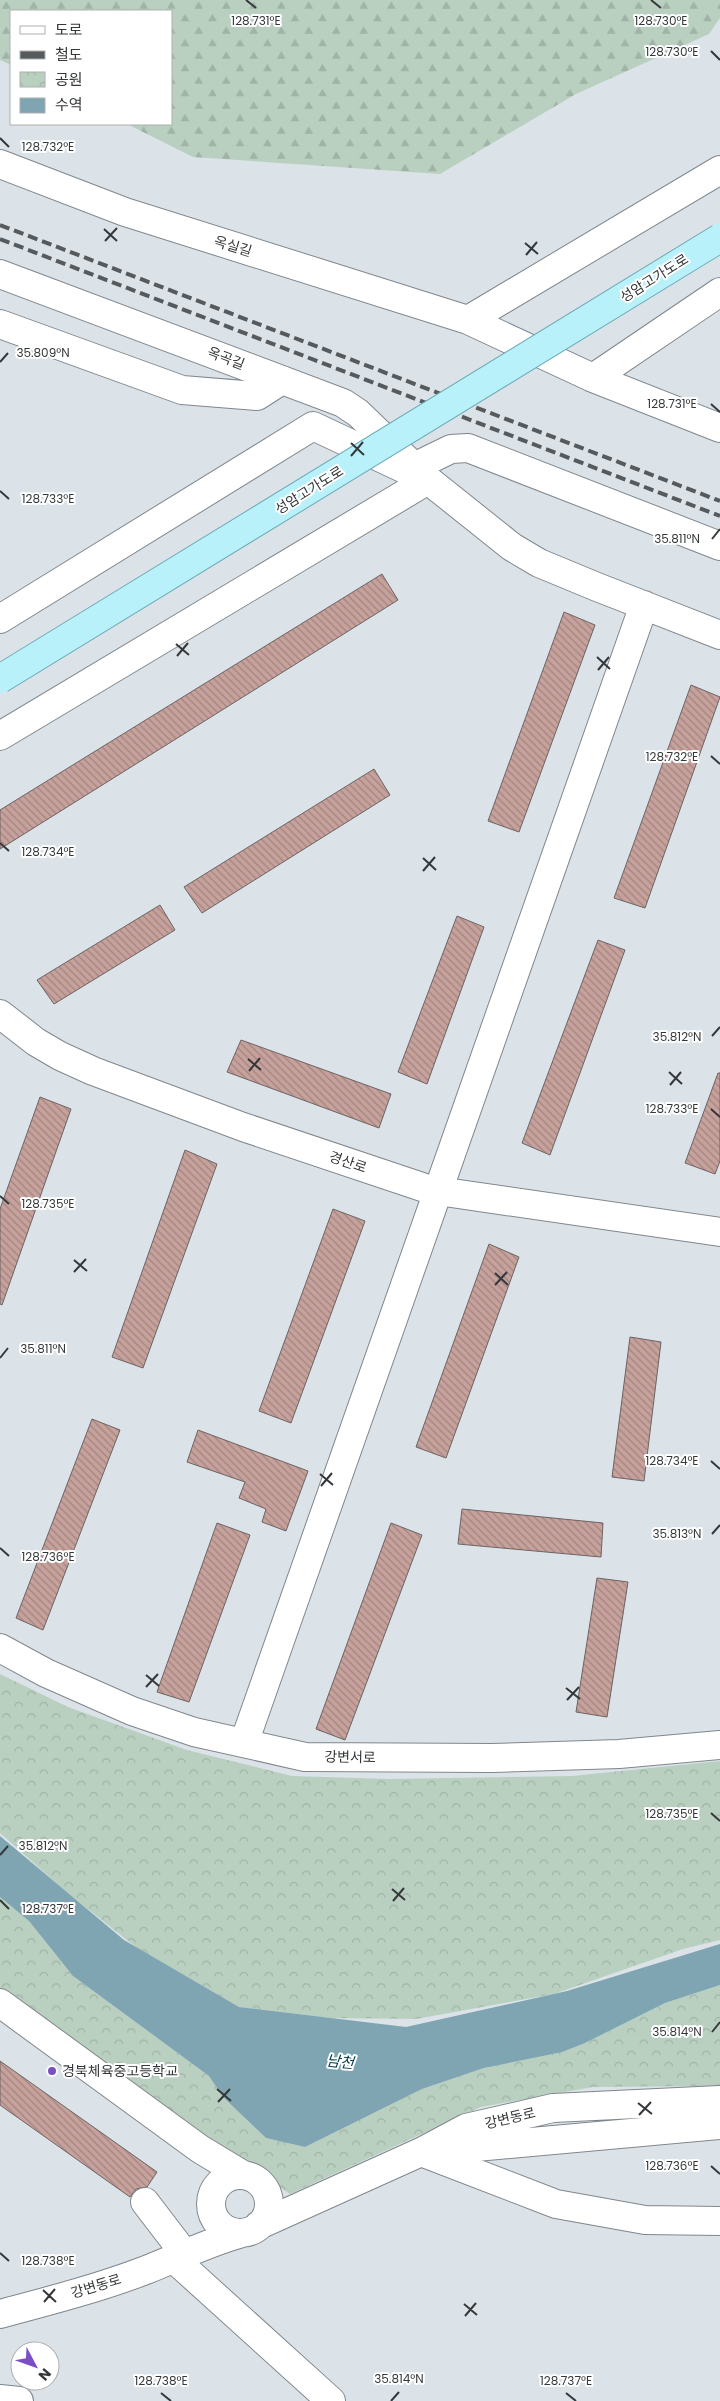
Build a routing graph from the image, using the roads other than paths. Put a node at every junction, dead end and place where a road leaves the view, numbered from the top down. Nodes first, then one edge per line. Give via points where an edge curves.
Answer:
1 (0, 164) edge
2 (720, 170) edge
3 (720, 238) edge
4 (0, 274) edge
5 (720, 292) edge
6 (468, 320) junction
7 (0, 324) edge
8 (593, 378) junction
9 (282, 380) junction
10 (720, 428) edge
11 (421, 474) junction
12 (720, 546) edge
13 (644, 606) junction
14 (0, 619) edge
15 (720, 635) edge
16 (0, 679) edge
17 (0, 736) edge
18 (0, 1014) edge
19 (438, 1191) junction
20 (720, 1232) edge
21 (0, 1648) edge
22 (244, 1743) junction
23 (720, 1745) edge
24 (0, 2003) edge
25 (720, 2100) edge
26 (720, 2125) edge
27 (200, 2149) junction
28 (421, 2152) junction
29 (242, 2175) junction
30 (266, 2190) junction
31 (315, 2198) junction
32 (211, 2200) junction
33 (145, 2202) dead end
34 (720, 2221) edge
35 (251, 2229) junction
36 (182, 2254) junction
37 (0, 2314) edge
38 (0, 2399) edge
39 (19, 2401) edge
40 (331, 2401) edge

1 - 6 street, 옥실길 via 125,212
2 - 6 street
3 - 16 main road, 성암고가도로, bridge
4 - 9 street, 옥곡길
5 - 8 street
6 - 8 street, 옥실길
7 - 9 street via 182,390 257,396
8 - 10 street
9 - 11 street, 옥곡길 via 350,408
11 - 12 street via 451,449 468,448
11 - 13 street via 512,547 539,562
11 - 14 street via 313,426
11 - 17 street
13 - 15 street
13 - 19 street
18 - 19 street, 경산로 via 36,1042 94,1071 243,1127
19 - 20 street, 경산로
19 - 22 street
21 - 22 street, 강변서로 via 46,1673 132,1711 194,1732
22 - 23 street, 강변서로 via 305,1756 427,1758 620,1754
24 - 27 street, 강변동로
25 - 28 street, 강변동로 via 552,2108 466,2128
26 - 28 street
27 - 29 street, 강변동로
27 - 32 street via 212,2179
28 - 31 street, 강변동로
28 - 34 street via 556,2204 645,2220
29 - 30 street, 강변동로 via 252,2178
29 - 32 street via 224,2180 217,2186
30 - 31 street, 강변동로 via 287,2198
30 - 35 street via 268,2209
31 - 35 street, 강변동로
32 - 35 street via 217,2222 233,2232
32 - 36 street via 206,2220
33 - 36 street
35 - 36 street, 강변동로
36 - 37 street, 강변동로 via 102,2285
36 - 40 street
38 - 39 street

